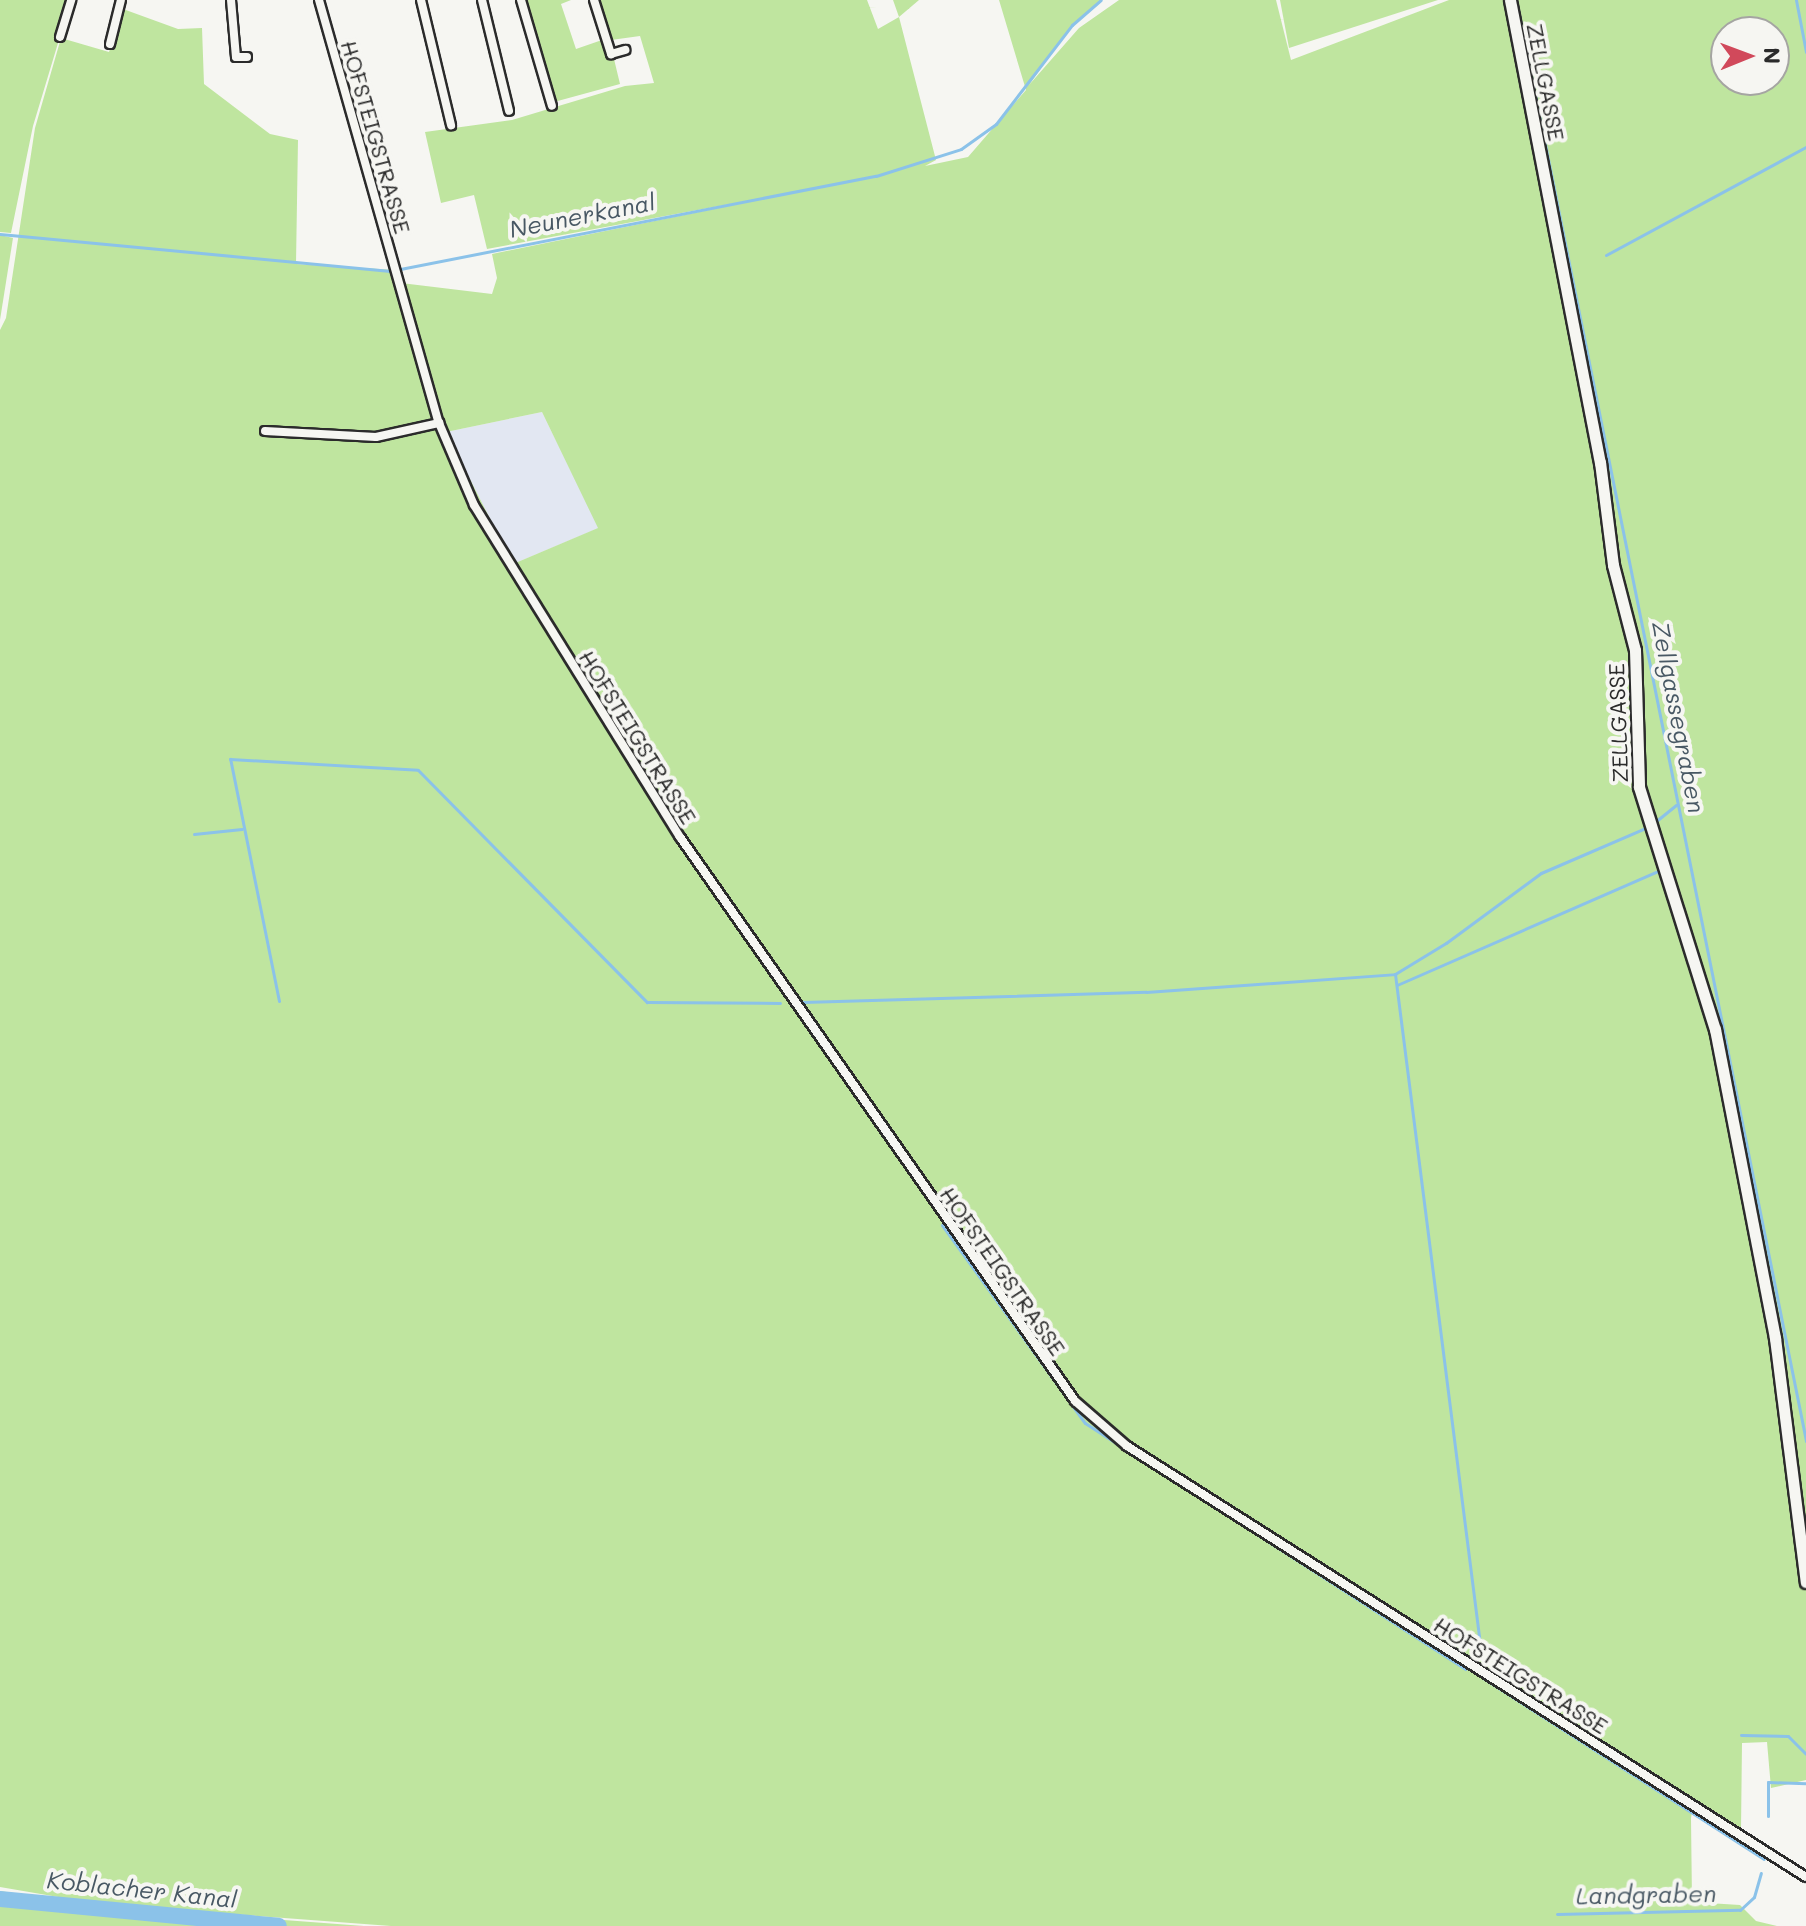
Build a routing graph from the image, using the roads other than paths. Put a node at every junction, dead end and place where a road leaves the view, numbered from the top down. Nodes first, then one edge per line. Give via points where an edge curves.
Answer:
1 (71, 0) edge
2 (121, 0) edge
3 (231, 0) edge
4 (319, 0) edge
5 (421, 0) edge
6 (482, 0) edge
7 (521, 0) edge
8 (594, 0) edge
9 (1510, 0) edge
10 (60, 37) dead end
11 (110, 44) dead end
12 (625, 50) dead end
13 (247, 57) dead end
14 (552, 106) dead end
15 (509, 111) dead end
16 (451, 125) dead end
17 (439, 423) junction
18 (265, 431) dead end
19 (1806, 1582) edge
20 (1806, 1877) edge

1 - 10 street
2 - 11 street
3 - 13 street via 236,57
4 - 17 street, HOFSTEIGSTRASSE
5 - 16 street
6 - 15 street
7 - 14 street
8 - 12 street via 611,54
9 - 19 main road, ZELLGASSE via 1600,462 1613,565 1635,650 1639,787 1715,1029 1775,1338
17 - 18 street via 376,437
17 - 20 street, HOFSTEIGSTRASSE via 474,505 680,837 796,1009 1087,1416

